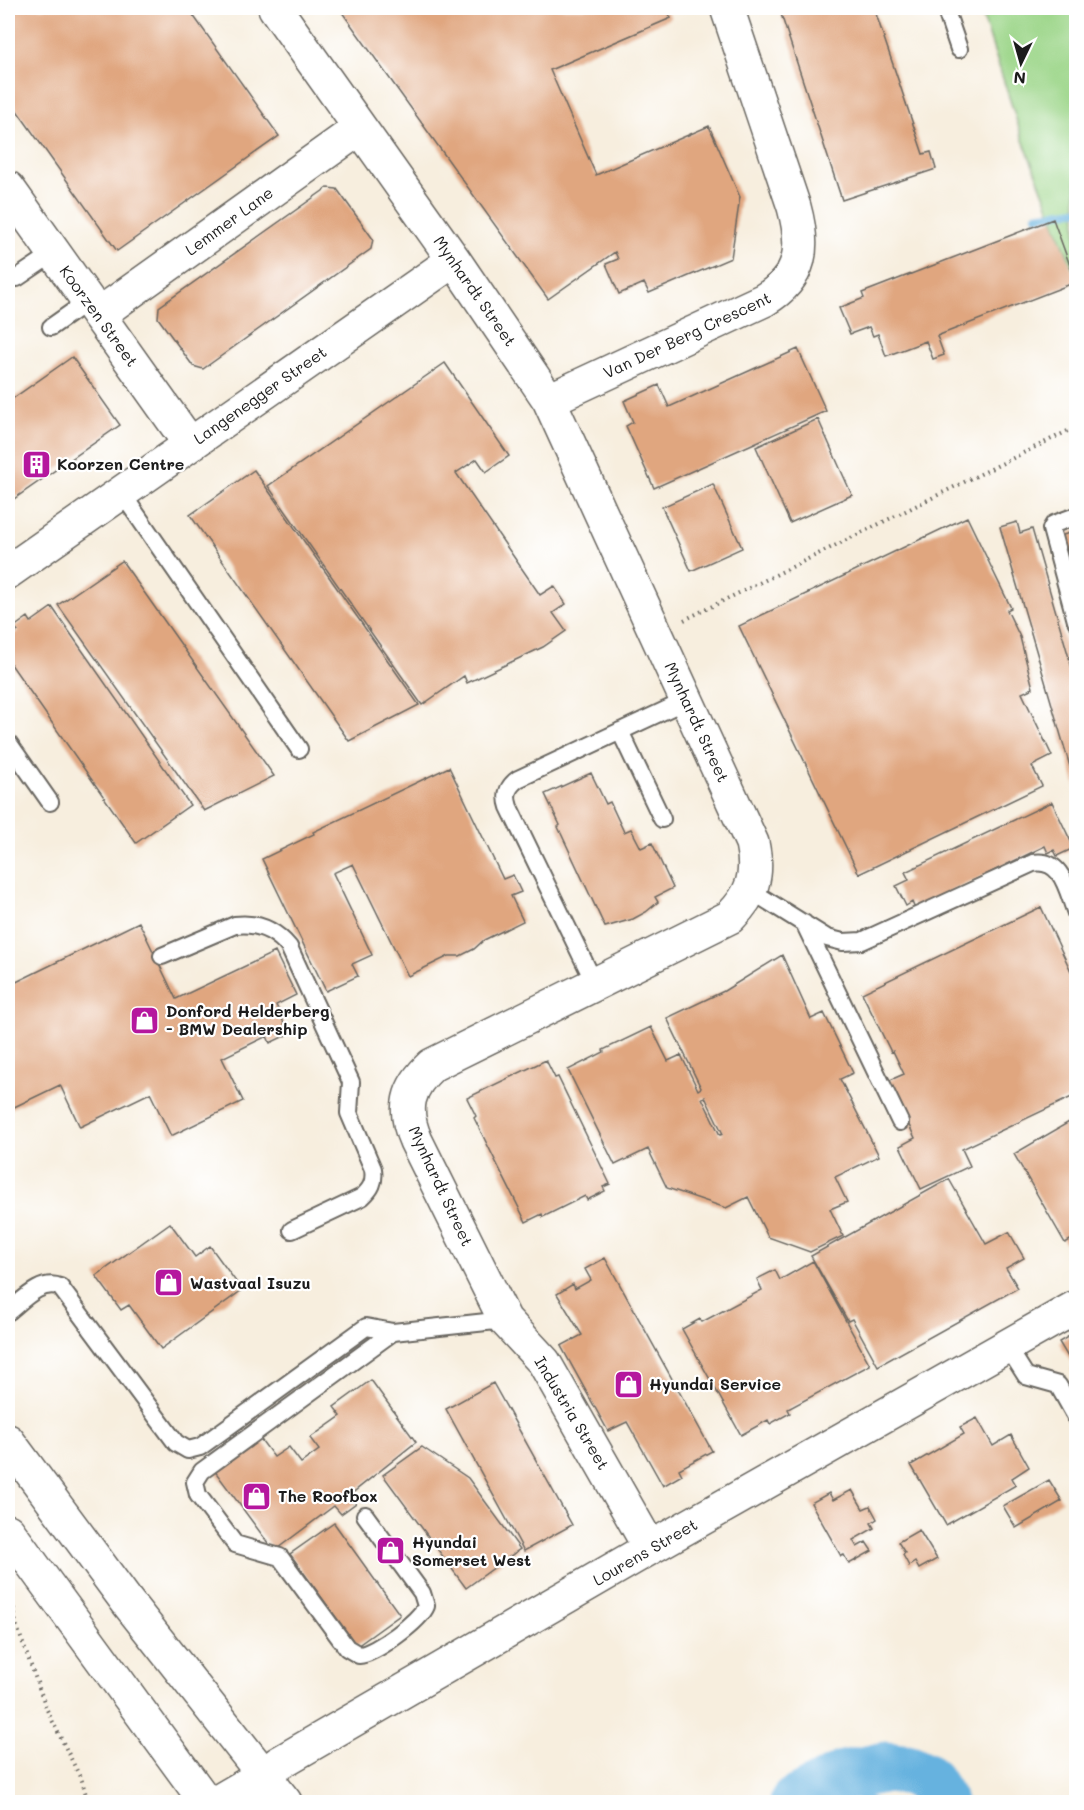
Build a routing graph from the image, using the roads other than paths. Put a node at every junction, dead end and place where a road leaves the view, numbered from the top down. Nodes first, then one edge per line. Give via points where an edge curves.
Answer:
1 (727, 8) edge
2 (945, 8) edge
3 (278, 9) edge
4 (960, 49) dead end
5 (360, 128) junction
6 (8, 188) edge
7 (54, 253) junction
8 (454, 260) junction
9 (17, 278) dead end
10 (93, 308) junction
11 (51, 327) dead end
12 (549, 400) junction
13 (190, 444) junction
14 (122, 492) junction
15 (1077, 516) edge
16 (8, 572) edge
17 (1077, 621) edge
18 (687, 700) junction
19 (620, 731) junction
20 (8, 742) edge
21 (299, 749) dead end
22 (50, 802) dead end
23 (662, 819) dead end
24 (750, 890) junction
25 (1077, 913) edge
26 (803, 922) junction
27 (162, 956) dead end
28 (595, 984) junction
29 (900, 1122) dead end
30 (292, 1230) dead end
31 (1077, 1307) edge
32 (8, 1312) edge
33 (505, 1320) junction
34 (393, 1332) junction
35 (1007, 1346) junction
36 (1077, 1417) edge
37 (8, 1441) edge
38 (365, 1515) dead end
39 (14, 1539) edge
40 (650, 1548) junction
41 (264, 1774) junction
42 (206, 1803) edge
43 (217, 1803) edge
44 (285, 1803) edge

1 - 12 main road, Van Der Berg Crescent via 795,207 801,236 799,261 786,283 764,300
2 - 4 lane
3 - 5 main road, Mynhardt Street
5 - 8 main road, Mynhardt Street
5 - 10 main road, Lemmer Lane
6 - 7 main road, Koorzen Street
7 - 9 lane
7 - 10 main road, Koorzen Street
8 - 12 main road, Mynhardt Street
8 - 13 main road, Langenegger Street
10 - 11 lane
10 - 13 main road, Koorzen Street
12 - 18 main road, Mynhardt Street
13 - 14 main road, Langenegger Street
14 - 16 main road, Langenegger Street
14 - 21 lane
15 - 17 lane via 1054,524 1051,533
18 - 19 lane
18 - 24 main road, Mynhardt Street via 752,843 755,875
19 - 23 lane
19 - 28 lane via 518,779 511,784 506,799
20 - 22 lane
24 - 26 lane
24 - 28 main road, Mynhardt Street via 730,917
25 - 26 lane via 1059,871 1041,862 862,940 835,941
26 - 29 lane
27 - 30 lane via 246,924 275,933 289,948 351,1082 349,1113 374,1176 369,1191 362,1197
28 - 33 main road, Mynhardt Street via 432,1065 413,1087 409,1100 411,1130
31 - 35 main road, Lourens Street
32 - 34 lane via 41,1287 60,1287 176,1443 188,1450 200,1447 366,1327
33 - 34 lane
33 - 40 main road, Industria Street via 544,1362
34 - 38 lane via 202,1471 195,1482 198,1495 235,1544 280,1557 347,1648 359,1655 371,1652 419,1618 426,1606 422,1593
35 - 36 lane via 1026,1376 1058,1385
35 - 40 main road, Lourens Street
37 - 41 main road via 128,1603
39 - 42 main road
40 - 41 main road, Lourens Street
41 - 43 main road, Lourens Street
41 - 44 main road

